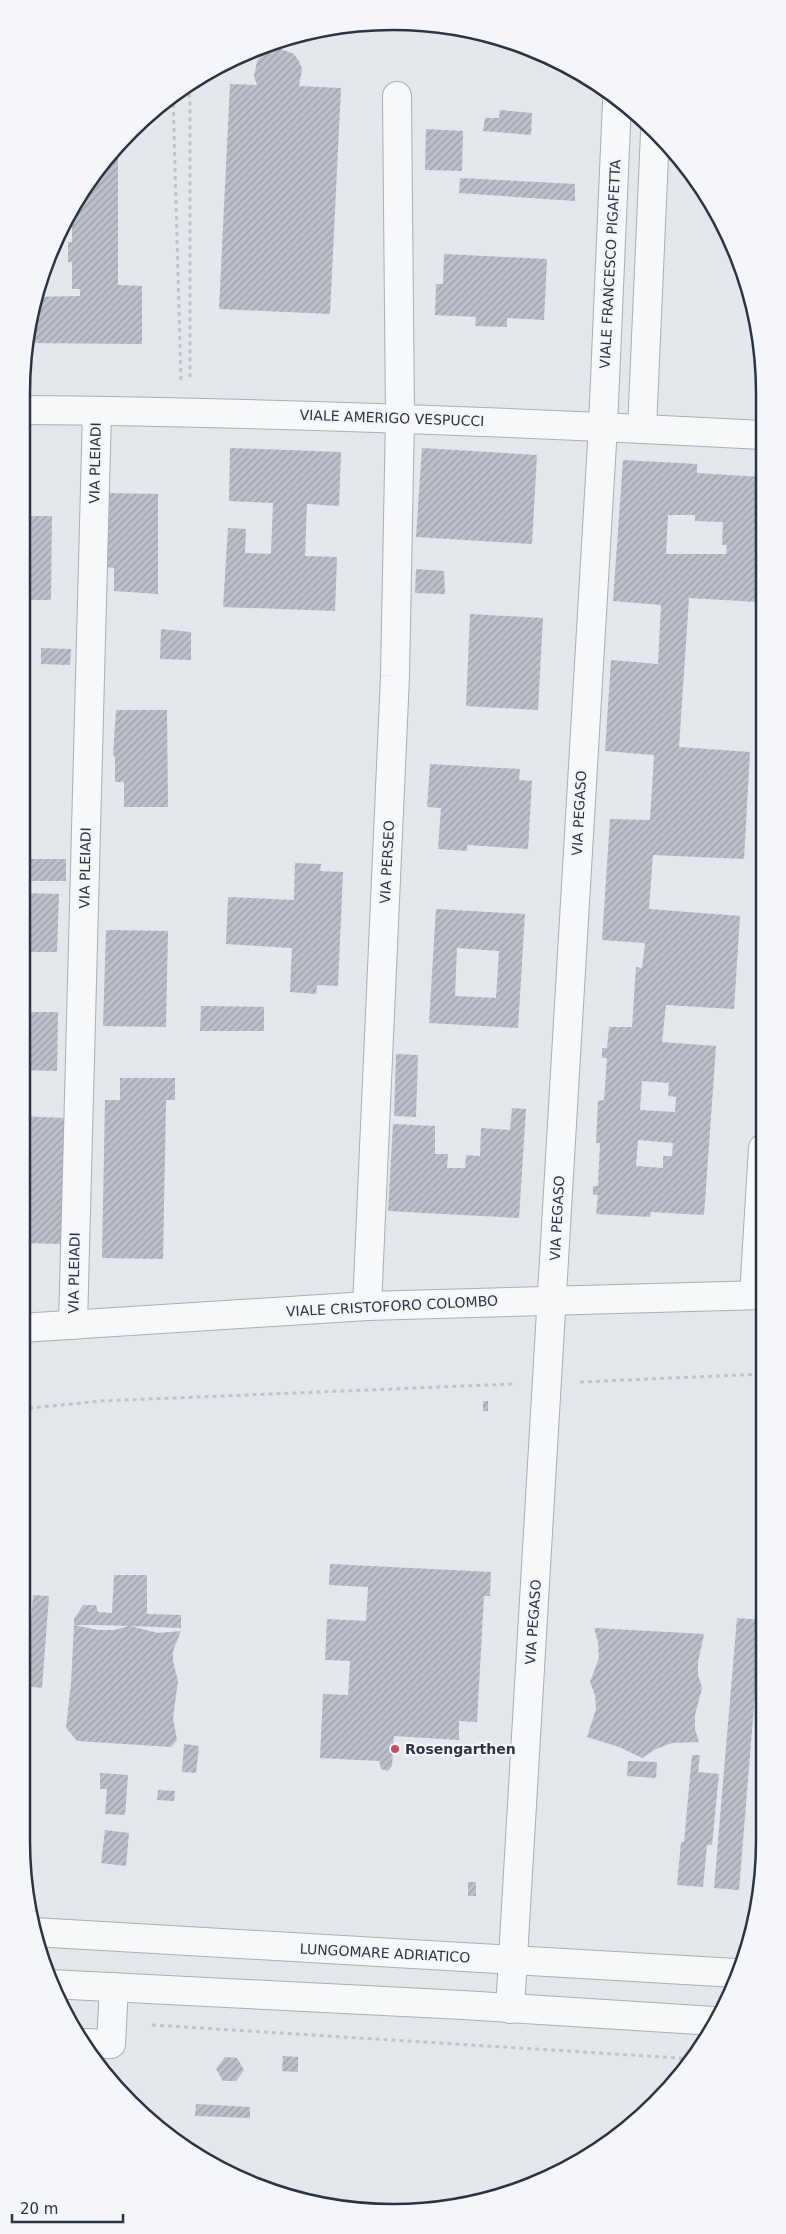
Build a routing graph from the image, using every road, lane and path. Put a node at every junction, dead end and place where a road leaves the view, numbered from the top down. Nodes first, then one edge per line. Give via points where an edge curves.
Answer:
1 (188, 93) edge
2 (397, 96) dead end
3 (172, 105) edge
4 (617, 107) edge
5 (655, 141) edge
6 (30, 410) edge
7 (97, 411) junction
8 (186, 411) junction
9 (400, 417) junction
10 (603, 426) junction
11 (642, 429) junction
12 (756, 435) edge
13 (756, 1295) edge
14 (553, 1301) junction
15 (367, 1306) junction
16 (73, 1325) junction
17 (30, 1327) edge
18 (756, 1374) edge
19 (579, 1382) dead end
20 (520, 1384) dead end
21 (30, 1407) edge
22 (41, 1932) edge
23 (513, 1960) junction
24 (731, 1973) edge
25 (60, 1984) edge
26 (114, 1987) junction
27 (510, 2009) junction
28 (708, 2021) edge
29 (112, 2023) junction
30 (91, 2042) edge
31 (684, 2058) edge

1 - 8 path
2 - 9 street, VIA PERSEO
3 - 8 path
4 - 10 street, VIALE FRANCESCO PIGAFETTA
5 - 11 street
6 - 7 street, VIALE AMERIGO VESPUCCI
7 - 8 street, VIALE AMERIGO VESPUCCI
7 - 16 street, VIA PLEIADI
8 - 9 street, VIALE AMERIGO VESPUCCI
9 - 10 street, VIALE AMERIGO VESPUCCI
9 - 15 street, VIA PERSEO via 395,676
10 - 11 street, VIALE AMERIGO VESPUCCI
10 - 14 street, VIA PEGASO
11 - 12 street, VIALE AMERIGO VESPUCCI
13 - 14 street, VIALE CRISTOFORO COLOMBO
14 - 15 street, VIALE CRISTOFORO COLOMBO
14 - 23 street, VIA PEGASO
15 - 16 street, VIALE CRISTOFORO COLOMBO
16 - 17 street, VIALE CRISTOFORO COLOMBO
18 - 19 path
20 - 21 path via 100,1401
22 - 23 street, LUNGOMARE ADRIATICO
23 - 24 street, LUNGOMARE ADRIATICO
23 - 27 street, VIA PEGASO
25 - 26 street
26 - 27 street
26 - 29 street
27 - 28 street
29 - 30 street via 110,2044
29 - 31 path

